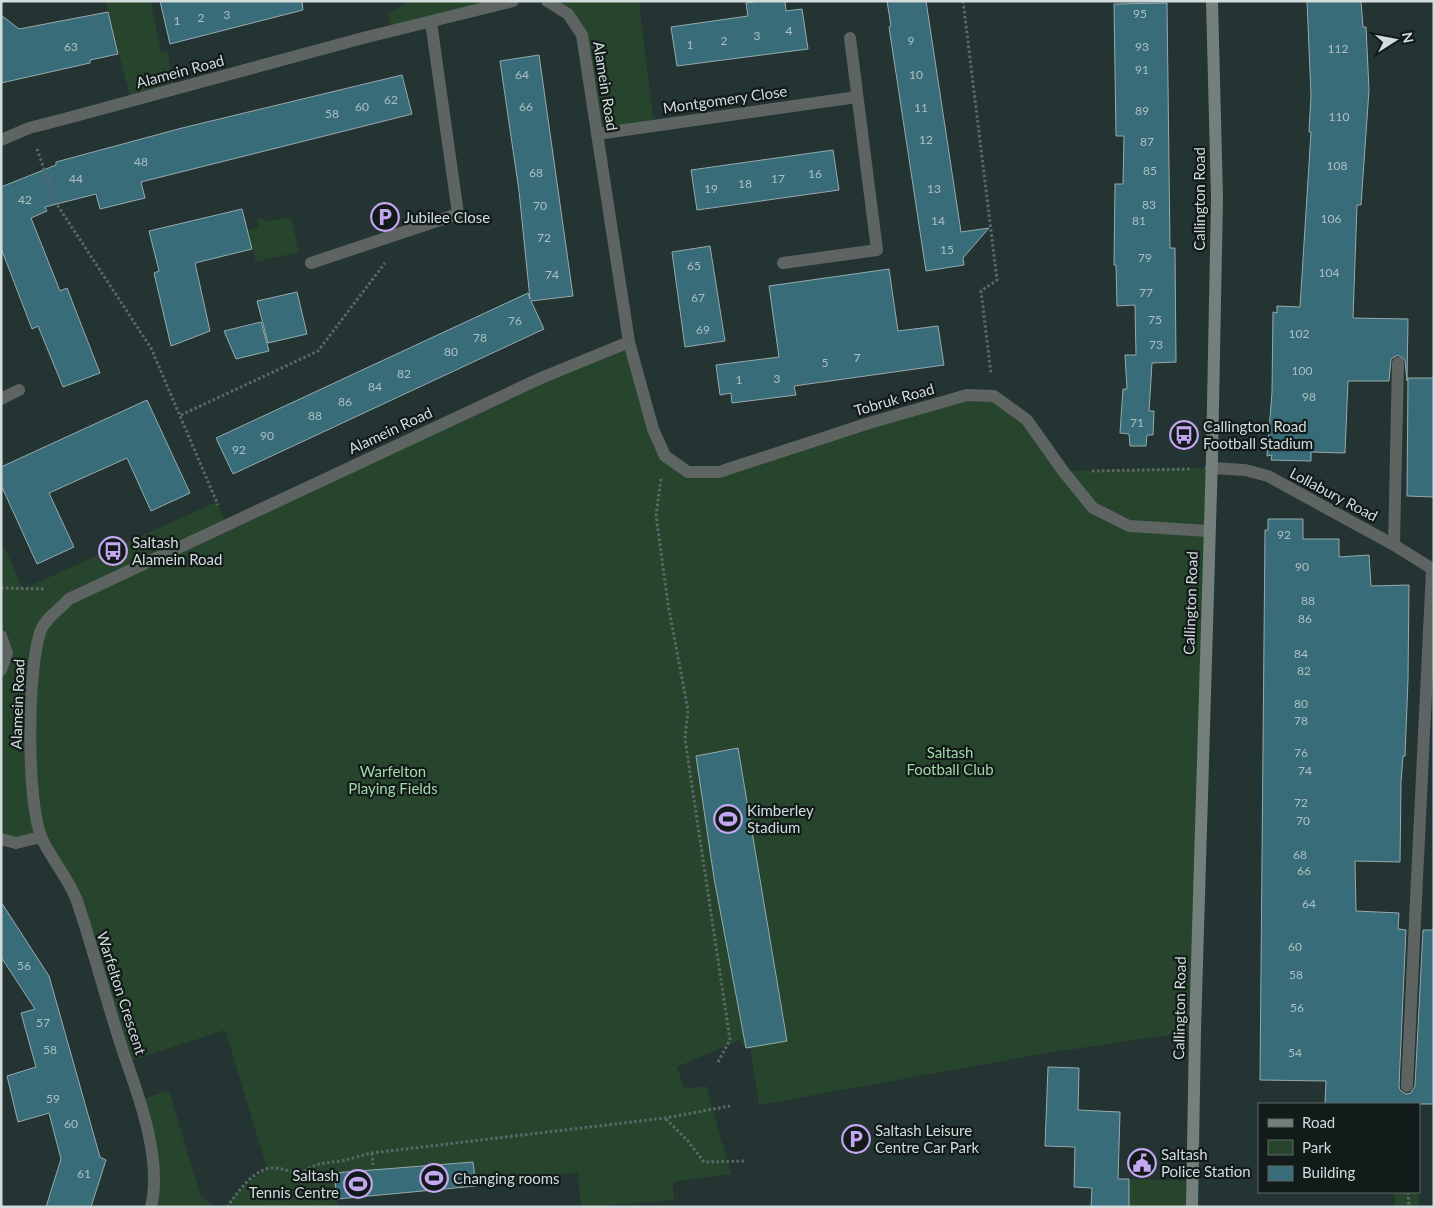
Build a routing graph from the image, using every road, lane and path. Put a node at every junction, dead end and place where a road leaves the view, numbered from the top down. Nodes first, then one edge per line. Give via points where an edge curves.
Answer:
1 (513, 1) edge
2 (547, 1) edge
3 (963, 1) edge
4 (1212, 1) edge
5 (431, 22) junction
6 (850, 38) dead end
7 (857, 97) junction
8 (29, 128) junction
9 (597, 134) junction
10 (1, 140) edge
11 (387, 260) dead end
12 (311, 263) dead end
13 (783, 263) dead end
14 (628, 342) junction
15 (1398, 362) dead end
16 (19, 390) dead end
17 (994, 396) junction
18 (1, 399) edge
19 (181, 415) junction
20 (671, 461) junction
21 (1211, 468) junction
22 (1063, 471) junction
23 (226, 524) junction
24 (1208, 531) junction
25 (1394, 545) junction
26 (1433, 570) edge
27 (1, 588) edge
28 (69, 599) junction
29 (1, 636) edge
30 (1, 670) edge
31 (41, 838) junction
32 (1, 839) edge
33 (718, 1062) dead end
34 (1407, 1086) dead end
35 (730, 1106) dead end
36 (665, 1118) junction
37 (372, 1153) junction
38 (746, 1161) dead end
39 (373, 1165) dead end
40 (1408, 1193) edge
41 (151, 1207) edge
42 (226, 1207) edge
43 (1192, 1207) edge
44 (1409, 1207) edge

1 - 5 street, Alamein Road
2 - 9 street, Alamein Road via 568,14 582,35
3 - 17 path via 997,280 981,291
4 - 21 street, Callington Road via 1217,198
5 - 8 street, Alamein Road
5 - 12 street via 458,214
6 - 7 street
7 - 9 street, Montgomery Close
7 - 13 street via 878,250
8 - 10 street, Alamein Road
8 - 19 path via 56,203 151,348
9 - 14 street, Alamein Road
11 - 19 path via 318,351
14 - 20 street via 654,429 665,456
14 - 23 street, Alamein Road via 541,378
15 - 25 street
16 - 18 street
17 - 20 street, Tobruk Road via 967,395 719,472 688,472
17 - 22 street via 1027,420
19 - 23 path
20 - 33 path via 662,475 656,515 668,604 688,710 684,739 730,1040
21 - 22 path
21 - 24 street, Callington Road
21 - 25 street, Lollabury Road via 1245,470 1268,476
22 - 24 street via 1093,508 1129,526
23 - 28 street, Alamein Road
24 - 43 street, Callington Road
25 - 26 street, Lollabury Road
26 - 34 street
27 - 28 path via 52,589
28 - 31 street, Alamein Road via 41,628 33,666 32,791
29 - 30 street, Alamein Road via 6,653
31 - 32 street via 16,843
31 - 41 street, Warfelton Crescent via 76,899 140,1099 151,1152 155,1192
35 - 36 path
36 - 37 path
36 - 38 path via 704,1162
37 - 39 path
37 - 42 path via 343,1161 321,1162 301,1174 267,1168 237,1192
40 - 44 path

